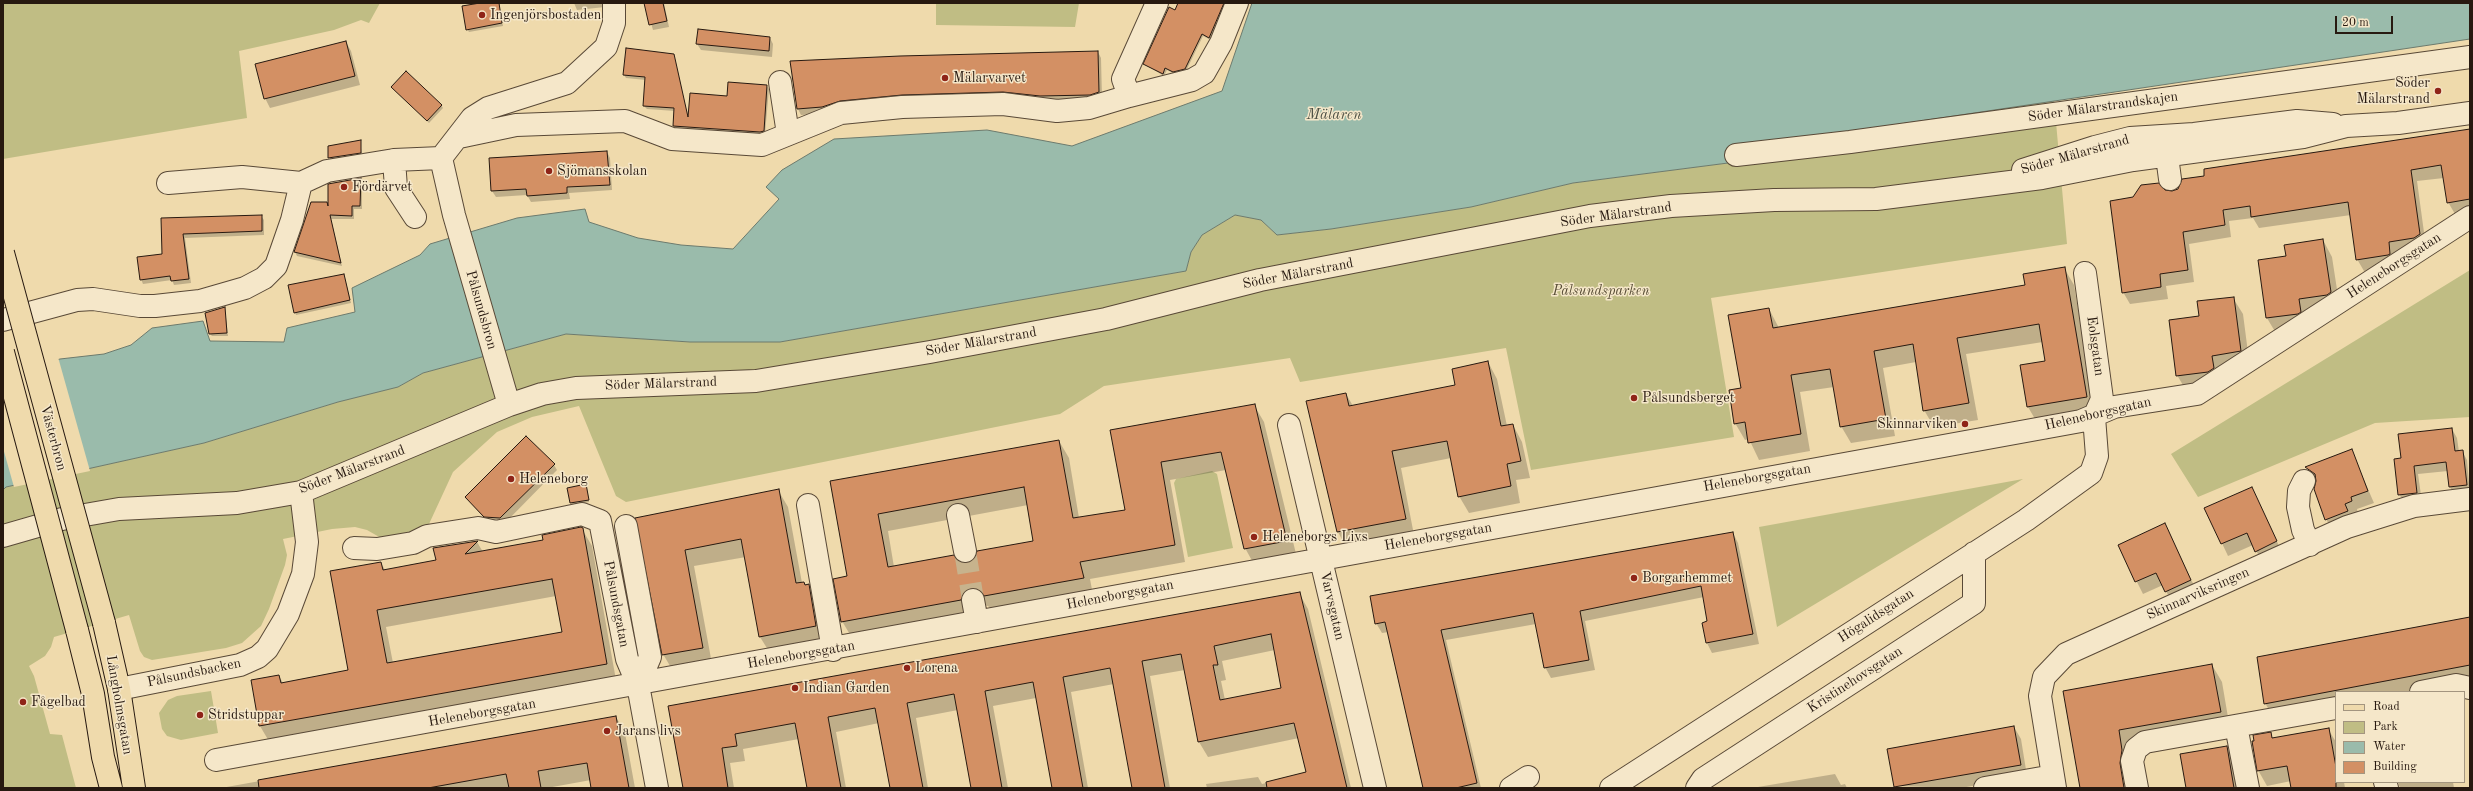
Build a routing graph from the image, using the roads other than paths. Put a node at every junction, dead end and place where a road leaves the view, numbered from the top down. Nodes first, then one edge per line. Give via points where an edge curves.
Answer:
1 (614, 3) edge
2 (1157, 3) edge
3 (1237, 3) edge
4 (2470, 57) edge
5 (780, 82) dead end
6 (1129, 96) junction
7 (2470, 113) edge
8 (788, 134) junction
9 (459, 137) junction
10 (2165, 146) junction
11 (1736, 154) dead end
12 (441, 158) junction
13 (394, 160) junction
14 (2170, 179) dead end
15 (168, 183) dead end
16 (301, 183) junction
17 (415, 217) dead end
18 (2470, 217) edge
19 (3, 253) edge
20 (2085, 273) dead end
21 (4, 315) edge
22 (3, 352) edge
23 (509, 405) junction
24 (2094, 417) junction
25 (1290, 424) dead end
26 (2304, 481) dead end
27 (301, 492) junction
28 (2470, 499) edge
29 (808, 505) dead end
30 (958, 515) dead end
31 (626, 526) dead end
32 (3, 536) edge
33 (2310, 545) junction
34 (354, 548) dead end
35 (965, 551) tunnel mouth
36 (1974, 553) junction
37 (1320, 558) junction
38 (973, 600) tunnel mouth
39 (104, 622) joint
40 (977, 622) junction
41 (78, 630) joint
42 (833, 650) junction
43 (638, 685) junction
44 (2470, 688) edge
45 (119, 689) junction
46 (2426, 691) edge
47 (2335, 708) edge
48 (2236, 726) junction
49 (216, 760) dead end
50 (2054, 782) edge
51 (111, 788) edge
52 (134, 788) edge
53 (656, 788) edge
54 (1375, 788) edge
55 (1612, 788) edge
56 (1696, 788) edge
57 (1985, 788) edge
58 (2137, 788) edge
59 (2248, 788) edge

1 - 9 street via 614,23 606,47 567,83 488,108 472,118
2 - 6 street via 1123,79
3 - 6 street via 1221,44 1204,73 1192,80
4 - 11 street, Söder Mälarstrandskajen via 1850,142
5 - 8 street
6 - 8 street via 1089,108 1057,111 1003,104 902,107 841,113
7 - 10 street, Söder Mälarstrand via 2398,123 2346,126 2297,121
8 - 9 street via 762,145 679,140 625,121 516,125
9 - 12 street
10 - 14 street
10 - 23 street, Söder Mälarstrand via 2130,138 1973,186 1876,199 1774,200 1671,206 1590,216 1260,280 1106,319 930,352 756,381 576,388 542,394
12 - 13 street
12 - 23 street, Pålsundsbron via 454,215
13 - 16 street via 327,171
13 - 17 street via 396,188
15 - 16 street via 242,177
16 - 21 street via 292,220 276,266 264,278 245,288 200,301 140,306 77,300
18 - 24 street, Heleneborgsgatan via 2197,394 2114,407
19 - 39 main road, Västerbron, bridge
20 - 24 street, Eolsgatan via 2102,399
22 - 41 main road, Västerbron, bridge
23 - 27 street, Söder Mälarstrand
24 - 36 street, Högalidsgatan via 2097,456 2091,473 2026,520
24 - 37 street, Heleneborgsgatan
25 - 37 street, Varvsgatan
26 - 33 street via 2299,491 2298,507 2303,530
27 - 32 street, Söder Mälarstrand via 237,503 119,509 62,519
27 - 45 street, Pålsundsbacken via 307,542 303,574 288,614 267,649 258,657 240,664
28 - 33 street, Skinnarviksringen via 2414,506 2347,527
29 - 42 street
30 - 35 street
31 - 43 street, Pålsundsgatan via 650,657
33 - 50 street, Skinnarviksringen via 2066,654 2044,677 2040,696
34 - 43 street, Pålsundsgatan via 377,549 413,543 427,536 478,528 496,532 582,514 600,521 627,659
36 - 55 street, Högalidsgatan
36 - 56 street, Kristinehovsgatan via 1974,603 1703,779
37 - 40 street, Heleneborgsgatan
37 - 54 street, Varvsgatan
38 - 40 street
39 - 45 main road, Långholmsgatan
40 - 42 street, Heleneborgsgatan
41 - 51 main road, Långholmsgatan
42 - 43 street, Heleneborgsgatan
43 - 49 street, Heleneborgsgatan
43 - 53 street, Pålsundsgatan
44 - 46 street via 2456,685
45 - 52 main road, Långholmsgatan
47 - 48 street
48 - 58 street via 2145,742 2136,749 2132,761
48 - 59 street
50 - 57 street

